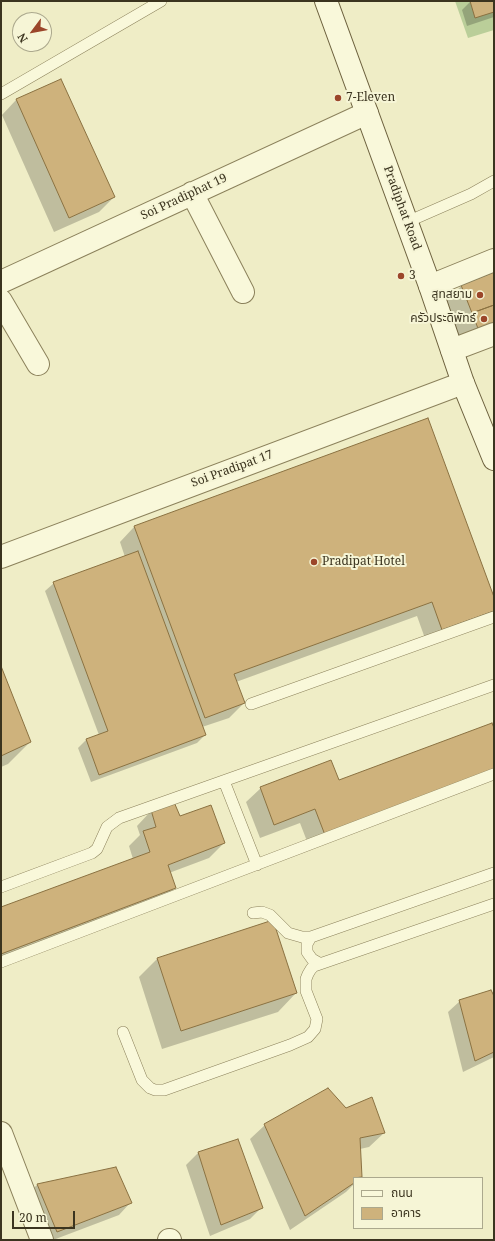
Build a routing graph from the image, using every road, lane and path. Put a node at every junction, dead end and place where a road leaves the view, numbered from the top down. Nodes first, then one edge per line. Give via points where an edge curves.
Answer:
1 (161, 1) edge
2 (326, 1) edge
3 (1, 94) edge
4 (367, 113) junction
5 (494, 181) edge
6 (192, 193) junction
7 (407, 222) junction
8 (494, 260) edge
9 (1, 282) edge
10 (430, 286) junction
11 (243, 292) dead end
12 (1, 301) edge
13 (494, 334) edge
14 (452, 350) junction
15 (38, 364) dead end
16 (463, 383) junction
17 (494, 459) edge
18 (1, 557) edge
19 (494, 617) edge
20 (494, 686) edge
21 (251, 704) dead end
22 (494, 774) edge
23 (224, 781) junction
24 (256, 865) junction
25 (494, 873) edge
26 (1, 887) edge
27 (494, 904) edge
28 (253, 913) dead end
29 (310, 937) junction
30 (1, 962) edge
31 (319, 964) junction
32 (123, 1032) dead end
33 (1, 1133) edge
34 (42, 1240) edge

1 - 3 lane
2 - 4 street, Pradiphat Road
4 - 6 street, Soi Pradiphat 19
4 - 7 street, Pradiphat Road
5 - 7 lane
6 - 9 street, Soi Pradiphat 19
6 - 11 street
7 - 10 street, Pradiphat Road
8 - 10 street
10 - 14 street, Pradiphat Road
12 - 15 street
13 - 14 street
14 - 16 street, Pradiphat Road
16 - 17 street, Pradiphat Road
16 - 18 street, Soi Pradipat 17
19 - 21 lane
20 - 23 lane
22 - 24 lane
23 - 24 lane
23 - 26 lane via 119,818 107,827 97,849 92,853
24 - 30 lane
25 - 29 lane
27 - 31 lane
28 - 29 lane via 262,912 270,915 288,933 302,938
29 - 31 lane via 307,952
31 - 32 lane via 310,969 306,979 306,992 317,1019 315,1029 308,1037 164,1090 150,1088 142,1080
33 - 34 street

